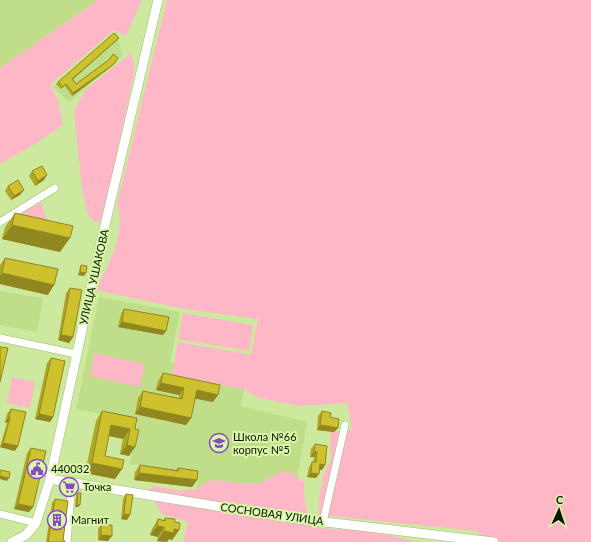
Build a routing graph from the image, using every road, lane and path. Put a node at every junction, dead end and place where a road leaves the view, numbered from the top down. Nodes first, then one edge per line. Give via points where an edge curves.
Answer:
1 (158, 0) edge
2 (55, 188) dead end
3 (0, 222) edge
4 (0, 338) edge
5 (76, 354) junction
6 (345, 425) dead end
7 (50, 478) junction
8 (72, 483) junction
9 (0, 514) edge
10 (323, 522) junction
11 (36, 524) junction
12 (12, 542) edge
13 (67, 542) edge
14 (494, 542) edge

1 - 5 main road, УЛИЦА УШАКОВА
2 - 3 street
4 - 5 street
5 - 7 main road, УЛИЦА УШАКОВА
6 - 10 street
7 - 8 main road, СОСНОВАЯ УЛИЦА
7 - 11 main road, УЛИЦА УШАКОВА
8 - 10 main road, СОСНОВАЯ УЛИЦА
8 - 13 street
9 - 11 street
10 - 14 main road, СОСНОВАЯ УЛИЦА
11 - 12 main road via 26,535

